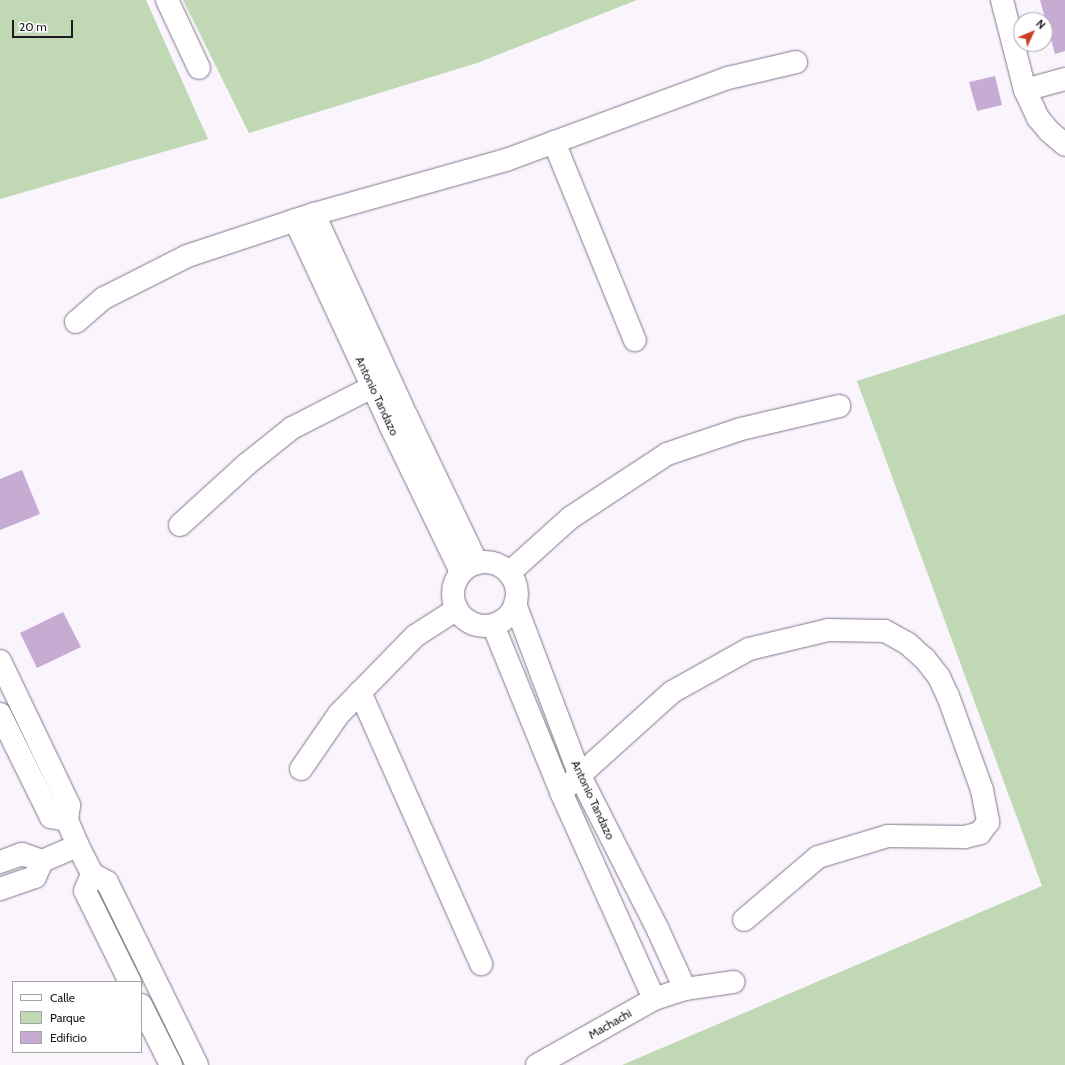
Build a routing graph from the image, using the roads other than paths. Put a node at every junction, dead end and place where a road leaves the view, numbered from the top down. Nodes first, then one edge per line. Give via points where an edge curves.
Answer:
1 (167, 0) edge
2 (1002, 0) edge
3 (796, 62) dead end
4 (199, 68) dead end
5 (1065, 79) edge
6 (1025, 90) junction
7 (554, 142) junction
8 (1065, 145) edge
9 (305, 217) junction
10 (76, 322) dead end
11 (635, 340) dead end
12 (380, 382) junction
13 (839, 406) dead end
14 (180, 525) dead end
15 (469, 567) junction
16 (509, 573) junction
17 (515, 604) junction
18 (457, 609) junction
19 (493, 625) junction
20 (0, 661) edge
21 (360, 692) junction
22 (0, 714) edge
23 (301, 769) dead end
24 (580, 776) junction
25 (561, 792) junction
26 (67, 820) junction
27 (78, 846) junction
28 (42, 861) junction
29 (0, 862) edge
30 (92, 874) junction
31 (0, 889) edge
32 (744, 920) dead end
33 (658, 930) junction
34 (630, 946) junction
35 (480, 964) dead end
36 (130, 981) edge
37 (733, 982) dead end
38 (685, 989) junction
39 (654, 999) junction
40 (142, 1007) edge
41 (170, 1065) edge
42 (197, 1065) edge
43 (536, 1065) edge

1 - 4 street
2 - 6 street
3 - 7 street via 728,78
5 - 6 street
6 - 8 street via 1038,118
7 - 9 street via 506,160
7 - 11 street
9 - 10 street via 187,256 104,298
9 - 12 street, Antonio Tandazo
12 - 14 street via 292,428 247,464
12 - 15 street, Antonio Tandazo
13 - 16 street via 741,429 667,454 570,518
15 - 16 street via 489,562
15 - 18 street via 453,590
16 - 17 street, Antonio Tandazo via 516,588
17 - 19 street via 510,614
17 - 24 street, Antonio Tandazo
18 - 19 street via 472,623 482,626
18 - 21 street via 415,636
19 - 25 street, Antonio Tandazo
20 - 26 street via 69,805
21 - 23 street via 339,714
21 - 35 street
22 - 26 street via 51,817
24 - 25 street
24 - 32 street via 672,692 750,649 828,630 885,631 907,643 925,659 939,677 948,696 982,790 988,822 980,833 965,837 888,836 818,857
24 - 33 street, Antonio Tandazo
25 - 34 street, Antonio Tandazo
26 - 27 street
27 - 28 street
27 - 30 street
28 - 29 street via 22,854
28 - 31 street via 35,877
30 - 36 street via 85,891
30 - 42 street via 107,882
33 - 34 street
33 - 38 street, Antonio Tandazo
34 - 39 street, Antonio Tandazo
37 - 38 street, Machachi
38 - 39 street, Machachi
39 - 43 street, Machachi
40 - 41 street

